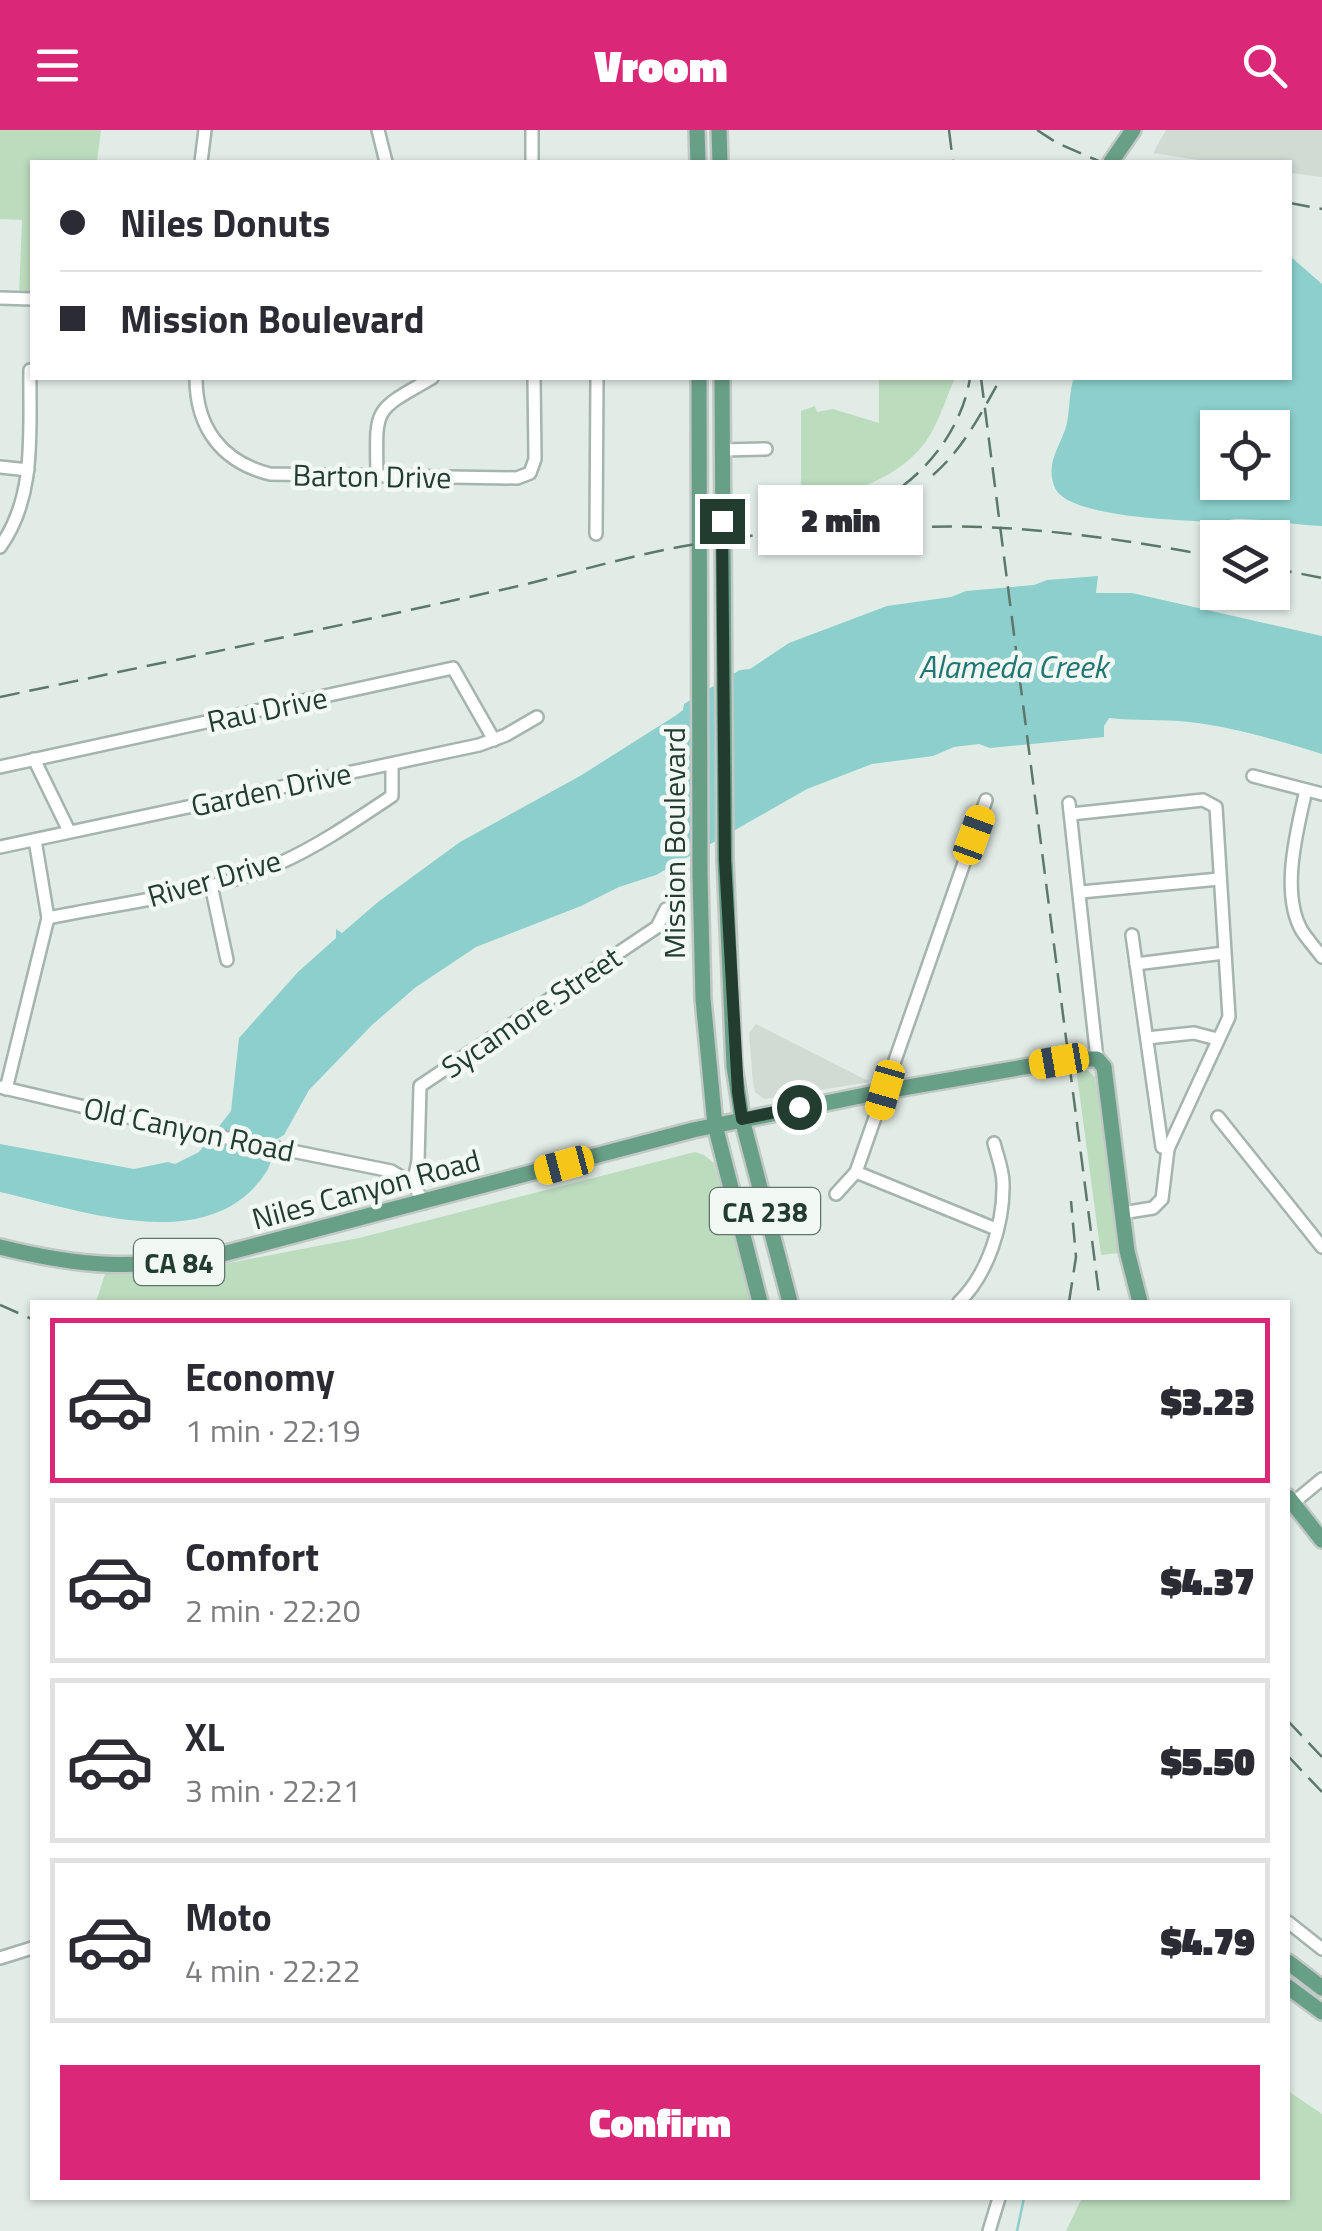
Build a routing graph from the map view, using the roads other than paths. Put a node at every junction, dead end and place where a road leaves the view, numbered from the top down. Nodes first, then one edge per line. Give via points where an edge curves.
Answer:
1 (205, 130) edge
2 (378, 130) edge
3 (532, 130) edge
4 (697, 130) edge
5 (719, 130) edge
6 (1137, 130) edge
7 (201, 160) edge
8 (386, 160) edge
9 (532, 160) edge
10 (698, 160) edge
11 (720, 160) edge
12 (1116, 160) edge
13 (0, 298) edge
14 (30, 299) edge
15 (30, 370) dead end
16 (196, 380) edge
17 (429, 380) edge
18 (534, 380) edge
19 (597, 380) edge
20 (699, 380) edge
21 (722, 380) edge
22 (766, 449) dead end
23 (723, 450) junction
24 (0, 467) edge
25 (28, 470) junction
26 (377, 476) junction
27 (596, 534) dead end
28 (0, 547) edge
29 (537, 717) dead end
30 (494, 740) junction
31 (34, 759) junction
32 (392, 764) junction
33 (0, 767) edge
34 (1254, 776) dead end
35 (1306, 790) junction
36 (1322, 794) edge
37 (986, 800) dead end
38 (69, 831) junction
39 (35, 840) junction
40 (0, 848) edge
41 (1220, 879) junction
42 (211, 885) junction
43 (1081, 892) junction
44 (666, 910) dead end
45 (48, 918) junction
46 (1132, 935) dead end
47 (1224, 954) junction
48 (1322, 957) edge
49 (227, 960) dead end
50 (1136, 964) junction
51 (1147, 1038) junction
52 (1217, 1039) junction
53 (1097, 1060) junction
54 (3, 1088) edge
55 (885, 1090) junction
56 (1218, 1117) dead end
57 (742, 1119) junction
58 (715, 1125) junction
59 (994, 1143) dead end
60 (1168, 1149) junction
61 (856, 1172) junction
62 (413, 1184) junction
63 (836, 1194) dead end
64 (424, 1203) junction
65 (1122, 1213) junction
66 (996, 1229) junction
67 (0, 1247) edge
68 (1322, 1247) edge
69 (759, 1300) edge
70 (789, 1300) edge
71 (960, 1300) edge
72 (1139, 1300) edge
73 (1322, 1479) edge
74 (1290, 1500) edge
75 (1322, 1540) edge
76 (1290, 1924) edge
77 (1322, 1948) edge
78 (30, 1949) edge
79 (0, 1958) edge
80 (1290, 1964) edge
81 (1290, 1988) edge
82 (1322, 1988) edge
83 (1322, 2012) edge
84 (998, 2200) edge
85 (988, 2231) edge

1 - 7 street
2 - 8 street
3 - 9 street
4 - 10 main road
5 - 11 main road
6 - 12 main road
13 - 14 street
15 - 25 street
16 - 26 street, Barton Drive via 204,420 220,450 247,468
17 - 26 street via 385,405 376,426
18 - 26 street, Barton Drive via 530,473
19 - 27 street
20 - 58 main road, Mission Boulevard via 700,876
21 - 23 main road, Mission Boulevard
22 - 23 street
23 - 57 main road, Mission Boulevard via 725,860
24 - 25 street
25 - 28 street via 20,509
29 - 30 street, Garden Drive
30 - 31 street, Rau Drive via 453,668
30 - 32 street, Garden Drive
31 - 33 street, Rau Drive
31 - 38 street
32 - 38 street, Garden Drive
32 - 42 street, River Drive via 392,796 340,832 278,863
34 - 35 street
35 - 36 street
35 - 48 street via 1292,850 1295,912
37 - 55 street
38 - 39 street, Garden Drive
39 - 40 street, Garden Drive
39 - 45 street
41 - 43 street
41 - 43 street via 1216,807 1203,800 1070,809
41 - 47 street
42 - 45 street, River Drive
42 - 49 street
43 - 53 street
44 - 62 street, Sycamore Street via 656,927 420,1086
45 - 54 street
46 - 50 street
47 - 50 street
47 - 52 street via 1229,1017
50 - 51 street
51 - 52 street via 1194,1033
51 - 60 street via 1162,1147
52 - 60 street
53 - 55 main road, Niles Canyon Road
53 - 65 main road via 1104,1067
54 - 62 street, Old Canyon Road via 390,1171
55 - 57 main road, Niles Canyon Road
55 - 61 street
56 - 68 street
57 - 58 main road, Niles Canyon Road / CA 84
57 - 70 main road, Mission Boulevard / CA 238
58 - 64 main road, Niles Canyon Road / CA 84
58 - 69 main road, Mission Boulevard / CA 238
59 - 66 street via 1004,1182
60 - 65 street via 1162,1199 1153,1208
61 - 63 street
61 - 66 street
62 - 64 street
64 - 67 main road, Niles Canyon Road / CA 84 via 164,1265 79,1264
65 - 72 main road
66 - 71 street via 988,1263
73 - 74 street
74 - 75 main road
76 - 77 street
78 - 79 street
80 - 82 main road
81 - 83 main road
84 - 85 street

